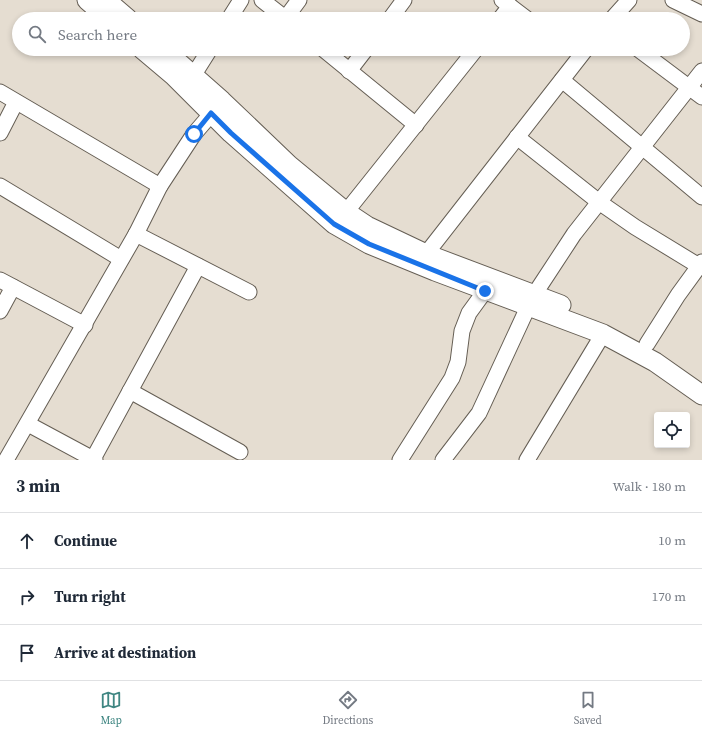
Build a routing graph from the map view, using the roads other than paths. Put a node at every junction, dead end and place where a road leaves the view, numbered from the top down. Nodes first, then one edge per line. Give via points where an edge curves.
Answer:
1 (87, 0) edge
2 (106, 0) edge
3 (241, 0) edge
4 (262, 0) edge
5 (299, 0) edge
6 (404, 0) edge
7 (629, 0) edge
8 (673, 0) edge
9 (506, 3) edge
10 (101, 12) edge
11 (120, 12) edge
12 (233, 12) edge
13 (277, 12) edge
14 (291, 12) edge
15 (395, 12) edge
16 (518, 12) edge
17 (618, 12) edge
18 (702, 14) edge
19 (150, 56) edge
20 (171, 56) edge
21 (206, 56) edge
22 (331, 56) edge
23 (361, 56) edge
24 (470, 56) edge
25 (576, 56) edge
26 (647, 56) edge
27 (349, 71) junction
28 (702, 71) edge
29 (194, 76) junction
30 (562, 80) junction
31 (689, 87) junction
32 (0, 92) edge
33 (702, 97) edge
34 (16, 102) junction
35 (217, 107) junction
36 (416, 124) junction
37 (0, 133) edge
38 (517, 136) junction
39 (641, 148) junction
40 (0, 186) edge
41 (160, 186) junction
42 (702, 197) edge
43 (599, 202) junction
44 (346, 212) junction
45 (136, 234) junction
46 (426, 254) junction
47 (122, 259) junction
48 (700, 264) edge
49 (198, 266) junction
50 (6, 283) edge
51 (485, 291) junction
52 (249, 292) dead end
53 (531, 301) junction
54 (0, 311) edge
55 (84, 325) junction
56 (603, 334) junction
57 (648, 344) junction
58 (702, 380) edge
59 (130, 391) junction
60 (702, 395) edge
61 (28, 424) junction
62 (240, 452) dead end
63 (6, 460) edge
64 (94, 460) edge
65 (400, 460) edge
66 (443, 460) edge
67 (527, 460) edge

1 - 10 street
2 - 11 street
3 - 12 street
4 - 13 street
5 - 14 street
6 - 15 street
7 - 17 street
8 - 18 street
9 - 16 street
19 - 35 street
20 - 29 street
21 - 29 street
22 - 27 street
23 - 27 street
24 - 36 street
25 - 30 street
26 - 31 street
27 - 36 street
28 - 31 street
29 - 35 street
30 - 38 street
30 - 39 street
31 - 33 street
31 - 39 street
32 - 34 street
34 - 37 street
34 - 41 street
35 - 41 street via 194,134
35 - 44 street
35 - 51 street via 236,138 334,224 369,244
36 - 44 street
38 - 43 street
38 - 46 street
39 - 42 street
39 - 43 street
40 - 47 street
41 - 45 street
43 - 48 street via 635,227
43 - 53 street via 574,234
44 - 46 street via 367,226
45 - 47 street
45 - 49 street
46 - 53 street
47 - 55 street
48 - 57 street
49 - 52 street
49 - 59 street
50 - 54 street
50 - 55 street
51 - 53 street
51 - 65 street via 469,313 462,331 458,362 452,378
53 - 56 street
53 - 57 street via 577,311
53 - 66 street via 479,413
55 - 61 street
56 - 60 street via 655,362
56 - 67 street
57 - 58 street
59 - 62 street
59 - 64 street
61 - 63 street
61 - 64 street

